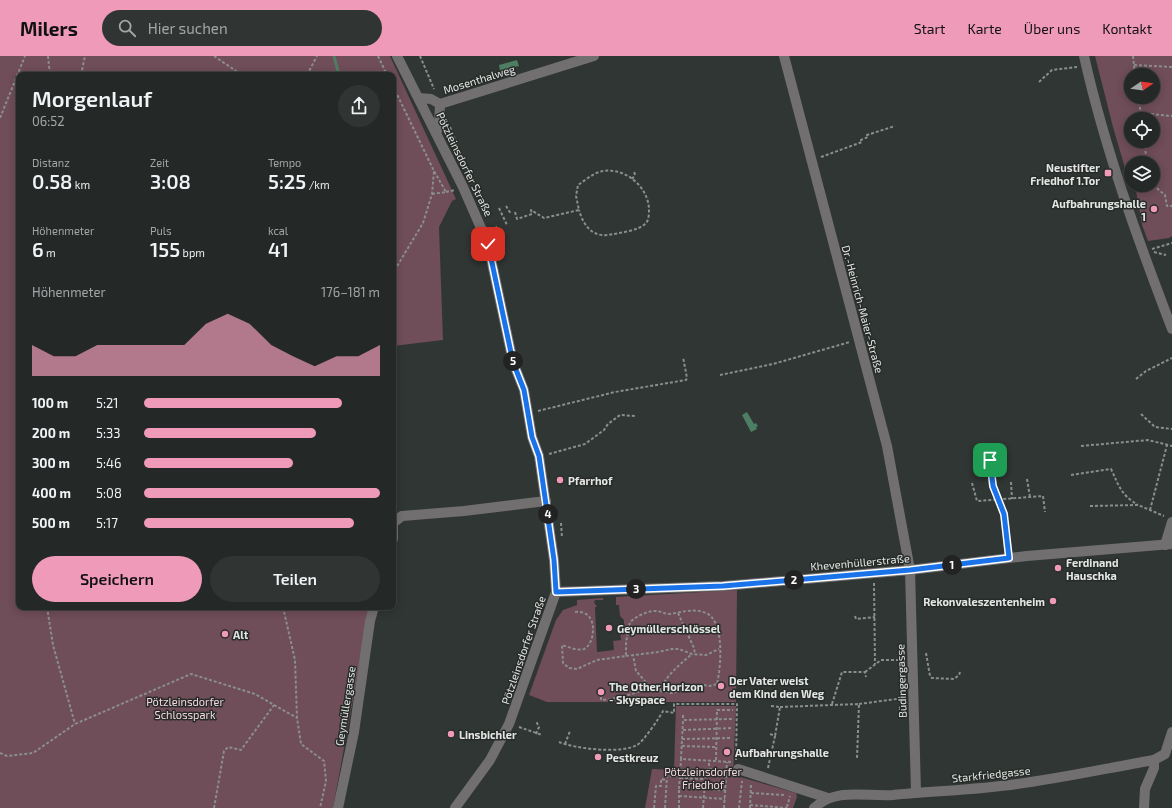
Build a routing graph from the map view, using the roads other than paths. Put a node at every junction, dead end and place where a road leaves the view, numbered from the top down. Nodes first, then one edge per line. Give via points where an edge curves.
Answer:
1 (397, 56) edge
2 (594, 56) edge
3 (784, 56) edge
4 (1085, 61) edge
5 (419, 98) junction
6 (440, 104) junction
7 (436, 133) junction
8 (1172, 330) edge
9 (546, 501) junction
10 (1168, 519) edge
11 (396, 521) edge
12 (1169, 544) edge
13 (910, 570) junction
14 (556, 592) junction
15 (373, 610) edge
16 (1172, 732) edge
17 (1154, 760) junction
18 (737, 765) road end
19 (916, 792) junction
20 (828, 798) junction
21 (338, 808) edge
22 (455, 808) edge
23 (814, 808) edge
24 (1144, 808) edge

1 - 5 street, Pötzleinsdorfer Straße
2 - 6 street, Mosenthalweg
3 - 13 street, Dr.-Heinrich-Maier-Straße via 887,446
4 - 8 street via 1095,106 1143,252
5 - 6 street, Mosenthalweg via 431,99
5 - 7 street, Pötzleinsdorfer Straße
6 - 7 street, Mosenthalweg via 439,126
7 - 9 street, Pötzleinsdorfer Straße via 464,187 488,244 513,362 524,390 532,437 539,456
9 - 11 street via 402,516
9 - 14 street, Pötzleinsdorfer Straße
10 - 12 street
12 - 13 street, Khevenhüllerstraße via 1009,558
13 - 14 street, Khevenhüllerstraße via 723,586
13 - 19 street, Büdingergasse
14 - 22 street, Pötzleinsdorfer Straße via 509,724 490,760
15 - 21 street, Geymüllergasse via 354,732
16 - 17 street via 1165,754
17 - 19 street, Starkfriedgasse via 1021,784
17 - 24 street via 1154,768 1145,788
18 - 20 street, Starkfriedgasse
19 - 20 street, Starkfriedgasse
20 - 23 street, Starkfriedgasse

